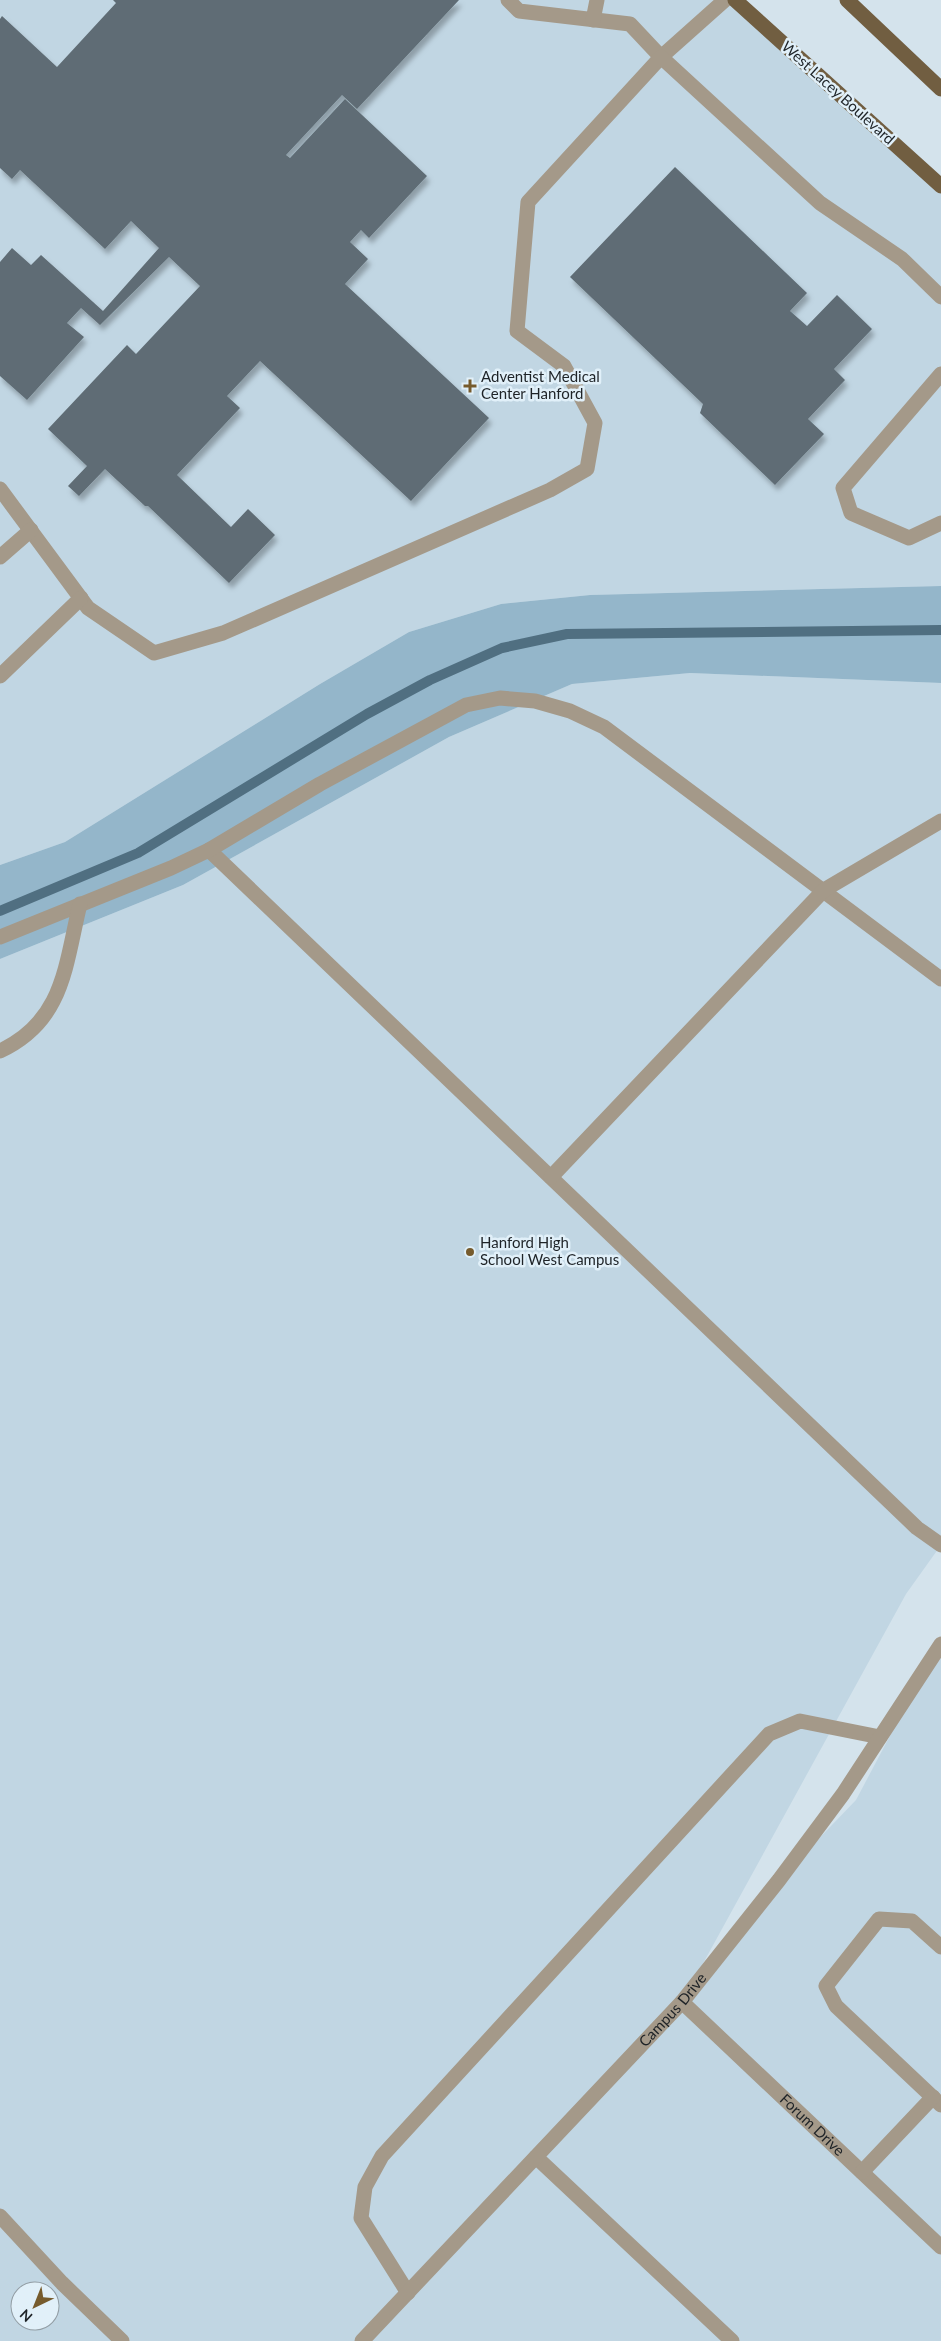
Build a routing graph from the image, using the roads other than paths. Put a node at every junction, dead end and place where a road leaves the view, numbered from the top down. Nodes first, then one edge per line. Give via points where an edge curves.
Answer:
1 (508, 0) edge
2 (597, 0) edge
3 (725, 0) edge
4 (735, 0) edge
5 (846, 0) edge
6 (593, 20) junction
7 (661, 57) junction
8 (941, 88) edge
9 (941, 186) edge
10 (941, 297) edge
11 (941, 374) edge
12 (0, 489) edge
13 (941, 523) edge
14 (31, 530) junction
15 (0, 557) edge
16 (81, 598) junction
17 (0, 676) edge
18 (941, 821) edge
19 (209, 850) junction
20 (824, 890) junction
21 (80, 904) junction
22 (0, 937) edge
23 (941, 979) edge
24 (0, 1051) edge
25 (550, 1177) junction
26 (941, 1545) edge
27 (941, 1644) edge
28 (880, 1737) junction
29 (941, 1948) edge
30 (682, 2002) junction
31 (937, 2101) edge
32 (536, 2156) junction
33 (862, 2172) junction
34 (0, 2216) edge
35 (941, 2247) edge
36 (408, 2293) junction
37 (122, 2341) edge
38 (362, 2341) edge
39 (732, 2341) edge

1 - 6 street via 519,11
2 - 6 street
3 - 7 street
4 - 9 main road, West Lacey Boulevard
5 - 8 main road
6 - 7 street via 630,24
7 - 10 street via 820,203 902,258
7 - 16 street via 528,202 517,331 564,366 594,423 587,469 550,490 224,633 154,652 88,608
11 - 13 street via 842,488 850,513 909,538
12 - 14 street
14 - 15 street
14 - 16 street
16 - 17 street
18 - 20 street
19 - 20 street via 320,784 466,705 500,698 535,701 570,711 604,727
19 - 21 street
19 - 25 street
20 - 23 street
20 - 25 street
21 - 22 street
21 - 24 street via 59,988 46,1015 34,1030
25 - 26 street via 917,1528
27 - 28 street, Campus Drive
28 - 30 street, Campus Drive via 843,1794 779,1880
28 - 36 street via 800,1721 769,1734 382,2156 365,2188 361,2218
29 - 31 street via 912,1921 879,1919 826,1986 836,2006
30 - 32 street, Campus Drive
30 - 33 street, Forum Drive
31 - 33 street
32 - 36 street, Campus Drive
32 - 39 street
33 - 35 street, Forum Drive
34 - 37 street
36 - 38 street, Campus Drive

